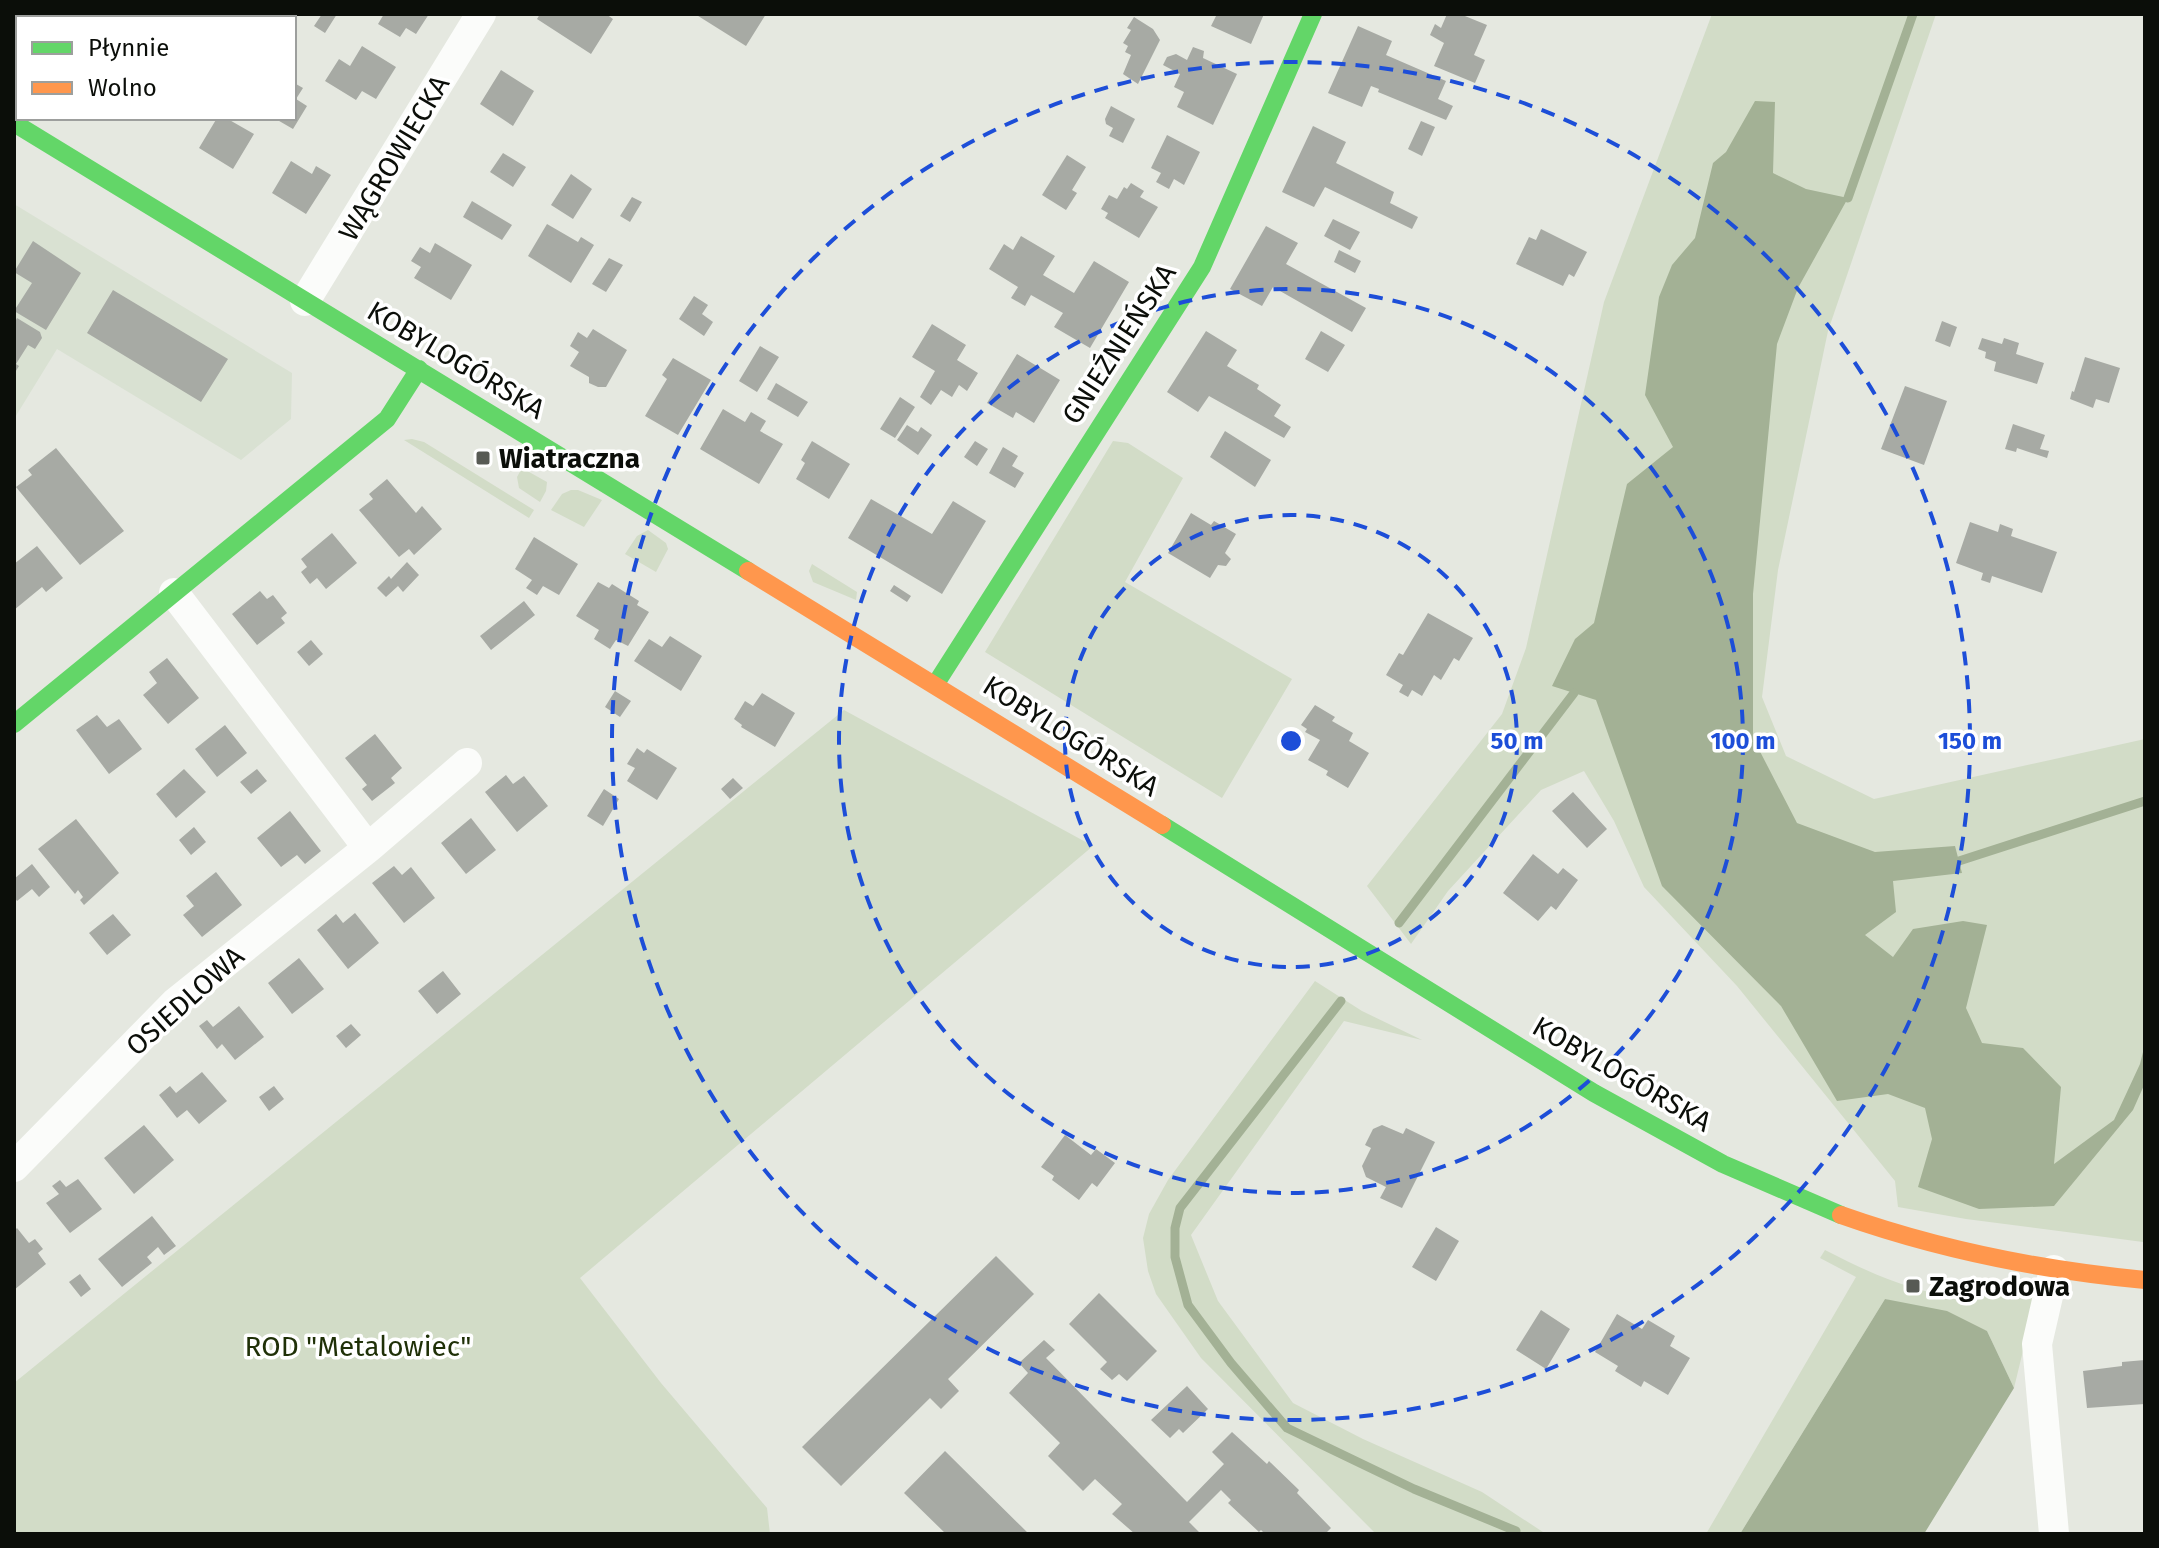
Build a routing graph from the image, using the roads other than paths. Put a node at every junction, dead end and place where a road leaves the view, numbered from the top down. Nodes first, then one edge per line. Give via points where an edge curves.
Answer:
1 (481, 14) edge
2 (1313, 14) edge
3 (34, 126) edge
4 (305, 301) junction
5 (419, 369) junction
6 (174, 593) junction
7 (935, 685) junction
8 (14, 724) edge
9 (467, 763) dead end
10 (368, 848) junction
11 (14, 1167) edge
12 (2054, 1270) junction
13 (2145, 1280) edge
14 (2054, 1534) edge

1 - 4 street, WĄGROWIECKA
2 - 7 street, GNIEŹNIEŃSKA via 1202,267
3 - 4 street, KOBYLOGÓRSKA
4 - 5 street, KOBYLOGÓRSKA
5 - 6 street via 387,419
5 - 7 street, KOBYLOGÓRSKA
6 - 8 street
6 - 10 street
7 - 12 street, KOBYLOGÓRSKA via 1594,1093 1723,1164 1879,1228 1974,1255
9 - 10 street, OSIEDLOWA
10 - 11 street, OSIEDLOWA via 175,1003
12 - 13 street, KOBYLOGÓRSKA
12 - 14 street via 2037,1344

